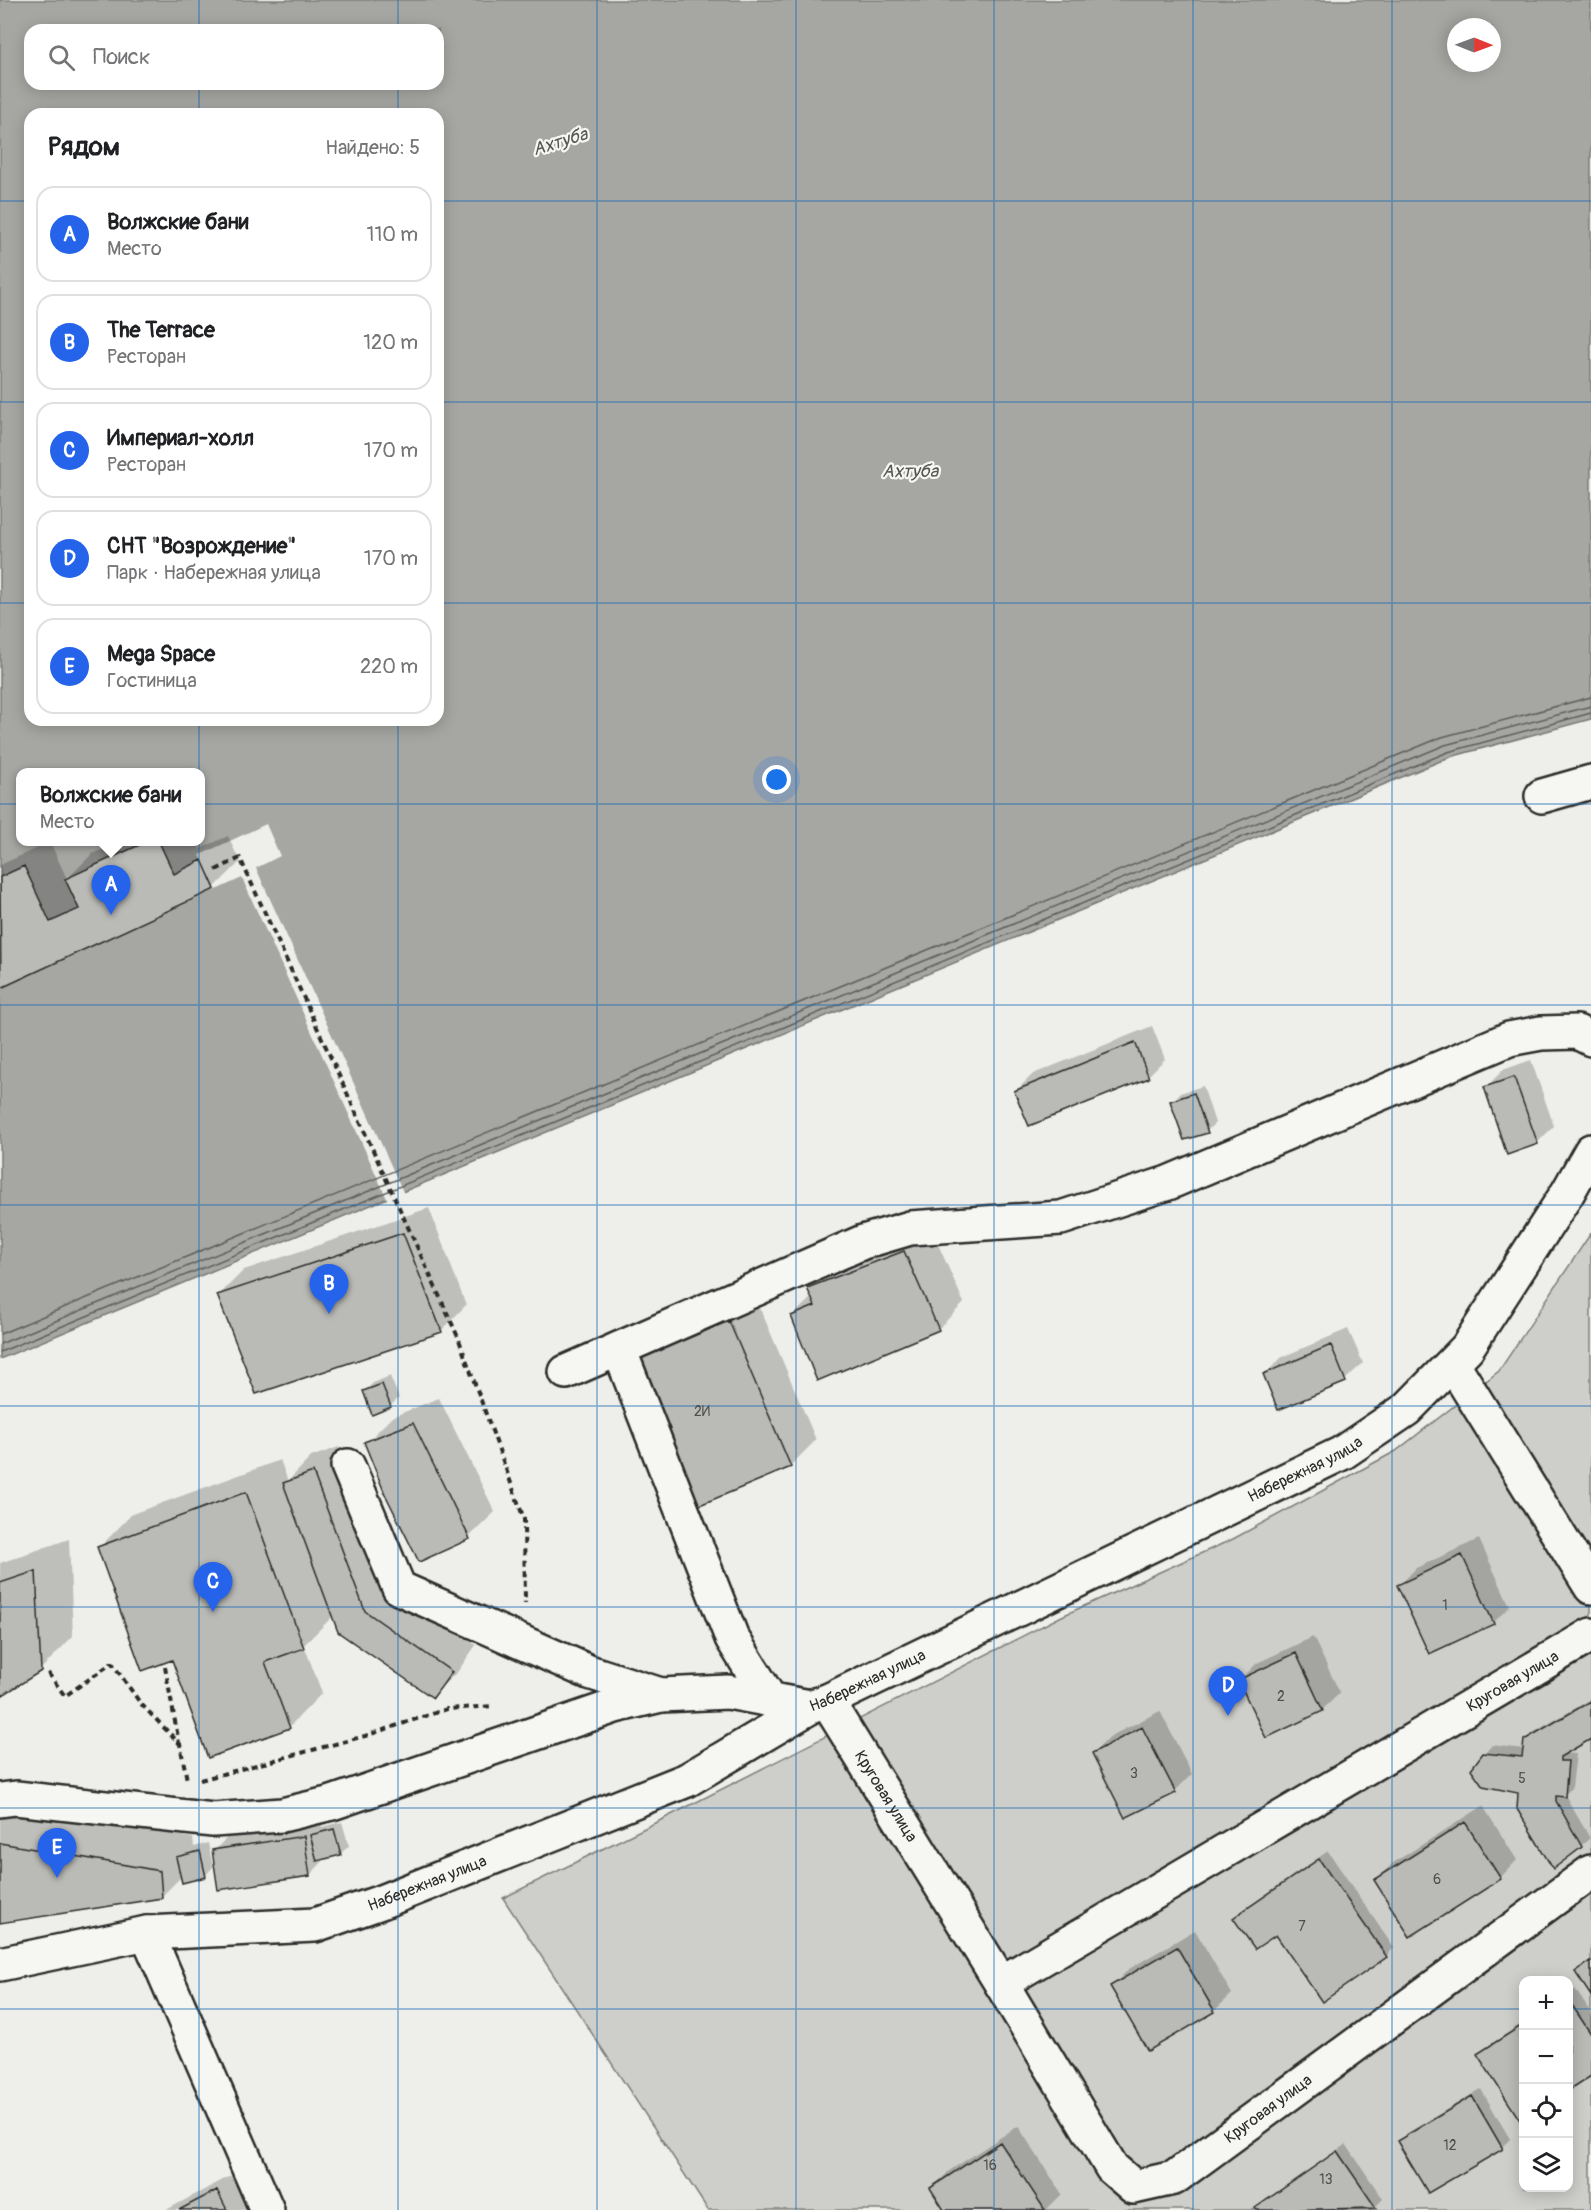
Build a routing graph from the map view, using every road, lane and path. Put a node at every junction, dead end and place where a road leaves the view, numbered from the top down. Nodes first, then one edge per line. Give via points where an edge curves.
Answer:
1 (1591, 782) edge
2 (1542, 796) dead end
3 (216, 870) dead end
4 (1591, 1039) edge
5 (1591, 1151) edge
6 (619, 1349) junction
7 (1453, 1364) junction
8 (566, 1372) dead end
9 (348, 1466) dead end
10 (1591, 1587) edge
11 (1591, 1635) edge
12 (525, 1644) junction
13 (165, 1667) dead end
14 (48, 1673) dead end
15 (661, 1695) junction
16 (771, 1701) junction
17 (819, 1704) junction
18 (495, 1706) dead end
19 (180, 1744) junction
20 (188, 1783) junction
21 (0, 1800) edge
22 (194, 1818) junction
23 (1591, 1872) edge
24 (147, 1933) junction
25 (0, 1964) edge
26 (1001, 1983) junction
27 (267, 2210) edge

1 - 2 street
3 - 12 path via 240,858 458,1337 524,1518
4 - 6 street via 1577,1032 1509,1039 1168,1184 1061,1218 910,1228 864,1242
5 - 7 street, Набережная улица
6 - 8 street
6 - 16 street via 732,1638
7 - 10 street
7 - 17 street, Набережная улица via 1407,1409 1342,1453
9 - 12 street via 399,1588
11 - 26 street, Круговая улица
12 - 15 street via 589,1672
13 - 19 path
14 - 19 path via 65,1696 112,1664 141,1704
15 - 16 street via 728,1692
15 - 22 street via 615,1706 332,1803 282,1815
16 - 17 street
17 - 24 street, Набережная улица via 687,1780 315,1925
17 - 26 street, Круговая улица
18 - 20 path via 447,1709 365,1736
19 - 20 path
20 - 22 path
21 - 22 street via 16,1798
23 - 26 street, Круговая улица via 1174,2178 1134,2187 1112,2168
24 - 25 street, Набережная улица
24 - 27 street

